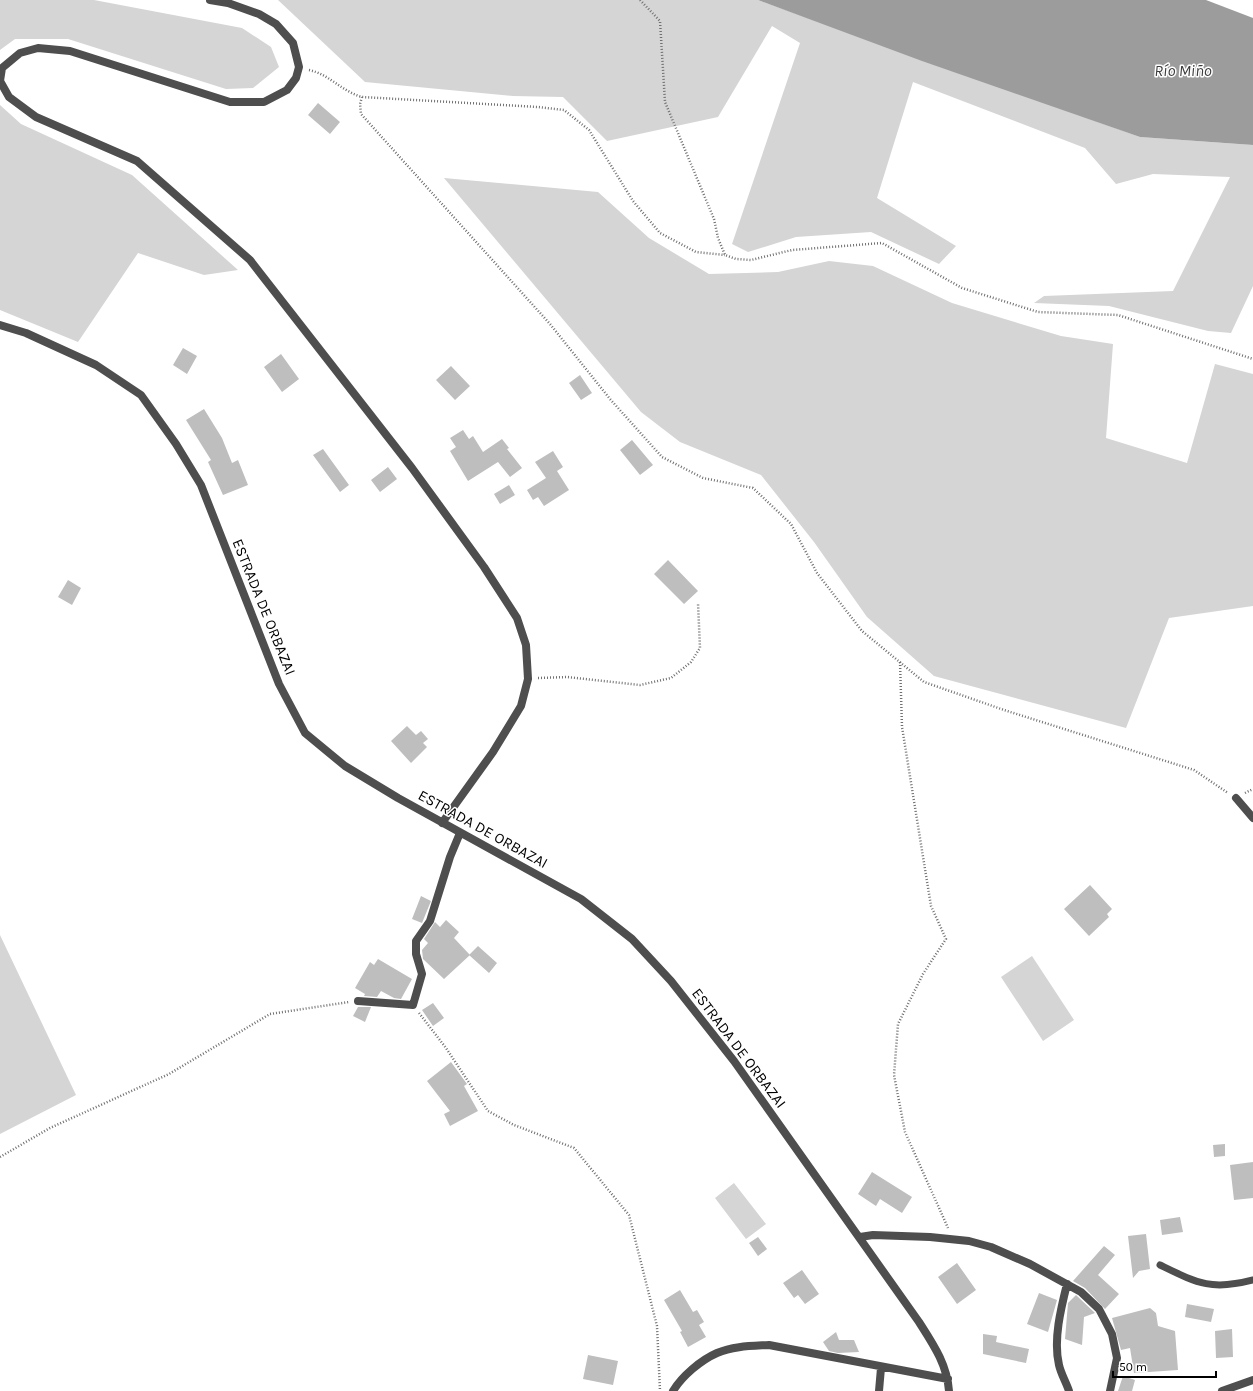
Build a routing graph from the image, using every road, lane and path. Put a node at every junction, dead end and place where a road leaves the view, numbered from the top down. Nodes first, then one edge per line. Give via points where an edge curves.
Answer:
1 (210, 0) edge
2 (640, 0) edge
3 (299, 67) junction
4 (362, 97) junction
5 (725, 255) junction
6 (0, 325) edge
7 (1253, 359) edge
8 (698, 603) dead end
9 (900, 662) junction
10 (528, 679) junction
11 (1253, 789) edge
12 (1236, 798) junction
13 (1253, 818) edge
14 (442, 823) junction
15 (460, 832) junction
16 (358, 1001) joint
17 (413, 1005) junction
18 (0, 1157) edge
19 (860, 1237) junction
20 (953, 1240) junction
21 (1160, 1265) dead end
22 (1253, 1280) edge
23 (1067, 1284) junction
24 (881, 1368) junction
25 (948, 1379) junction
26 (1253, 1380) edge
27 (660, 1391) edge
28 (673, 1391) edge
29 (879, 1391) edge
30 (949, 1391) edge
31 (1069, 1391) edge
32 (1110, 1391) edge
33 (1222, 1391) edge

1 - 3 street via 259,14 276,24 293,43
2 - 5 path via 660,21 665,102 714,219
3 - 4 path via 317,72 349,94
3 - 10 street via 296,78 287,90 264,102 230,102 70,51 38,48 20,53 2,68 0,81 9,97 36,117 137,161 250,260 412,468 484,568 517,618 526,645
4 - 5 path via 564,110 589,130 633,201 660,233 696,252
4 - 9 path via 361,114 550,324 610,399 662,457 703,478 753,488 791,524 817,572 862,631
5 - 7 path via 751,260 792,250 882,243 962,288 1038,312 1118,315
6 - 14 street, ESTRADA DE ORBAZAI via 26,333 96,365 141,395 201,485 279,684 304,733 345,766
8 - 10 path via 700,648 691,662 671,678 640,685 567,677
9 - 12 path via 924,682 1194,770
9 - 20 path via 902,727 931,906 946,939 923,974 898,1024 894,1076 905,1132
10 - 14 street via 521,706 493,752
11 - 12 path
12 - 13 street
14 - 15 street, ESTRADA DE ORBAZAI
15 - 17 street via 430,921 416,941 416,954 422,974
15 - 19 street, ESTRADA DE ORBAZAI via 581,899 632,940 672,982 734,1061
16 - 17 street
16 - 18 path via 270,1014 169,1074 50,1128
17 - 27 path via 446,1048 488,1111 514,1125 574,1148 629,1216 657,1326
19 - 20 street via 873,1235
19 - 25 street, ESTRADA DE ORBAZAI via 940,1356
20 - 23 street via 991,1247
21 - 22 lane via 1212,1286 1230,1286
23 - 31 street via 1057,1338 1059,1364
23 - 32 street via 1099,1308 1112,1334 1117,1358
24 - 25 street
24 - 28 street via 769,1345 740,1347 717,1353 697,1366
24 - 29 street
25 - 30 street, ESTRADA DE ORBAZAI
26 - 33 street

